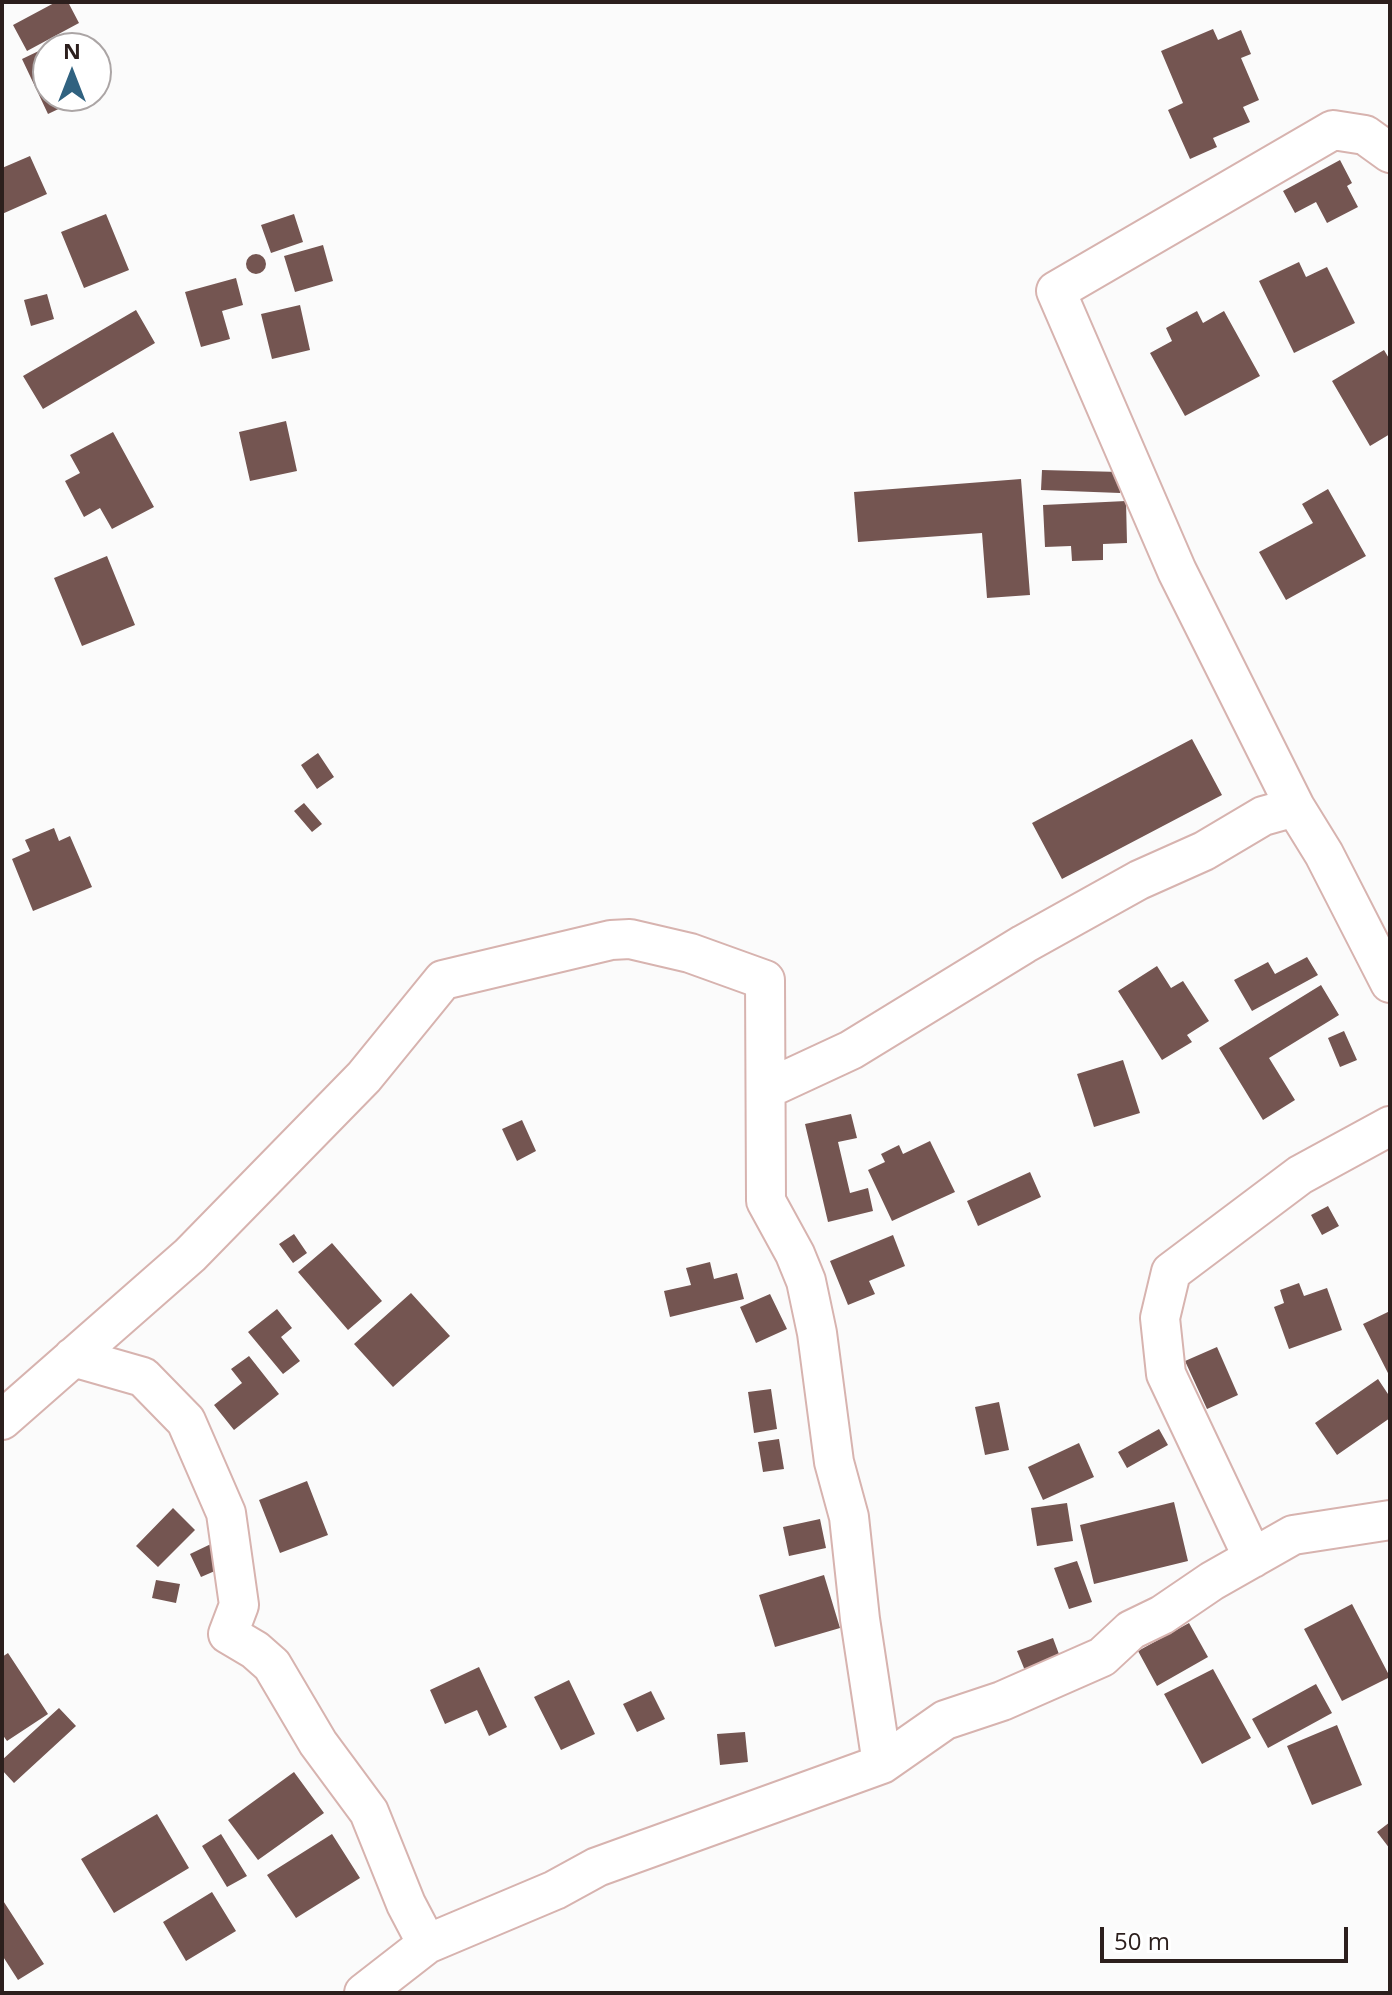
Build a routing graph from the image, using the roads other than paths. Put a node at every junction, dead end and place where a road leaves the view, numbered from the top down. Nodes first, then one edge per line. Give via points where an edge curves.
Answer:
1 (1390, 153) edge
2 (1295, 807) junction
3 (1390, 983) edge
4 (767, 1089) junction
5 (1390, 1126) edge
6 (73, 1357) junction
7 (2, 1420) edge
8 (1390, 1520) edge
9 (1253, 1558) junction
10 (882, 1764) junction
11 (427, 1944) junction
12 (364, 1993) edge

1 - 2 street via 1365,135 1333,130 1056,291 1177,571
2 - 3 street
2 - 4 street via 1263,816 1204,851 1139,880 851,1050
4 - 6 street via 765,980 690,953 630,939 611,940 443,980 364,1077 190,1255
4 - 10 street via 766,1201 795,1254 815,1320 834,1462 849,1517
5 - 9 street via 1300,1175 1171,1272 1160,1318 1166,1374
6 - 7 street
6 - 11 street via 143,1377 186,1421 226,1513 239,1605 228,1634 272,1665 318,1743 369,1812
8 - 9 street via 1293,1535
9 - 10 street via 1131,1630 1102,1657 945,1720
10 - 11 street via 597,1867
11 - 12 street

